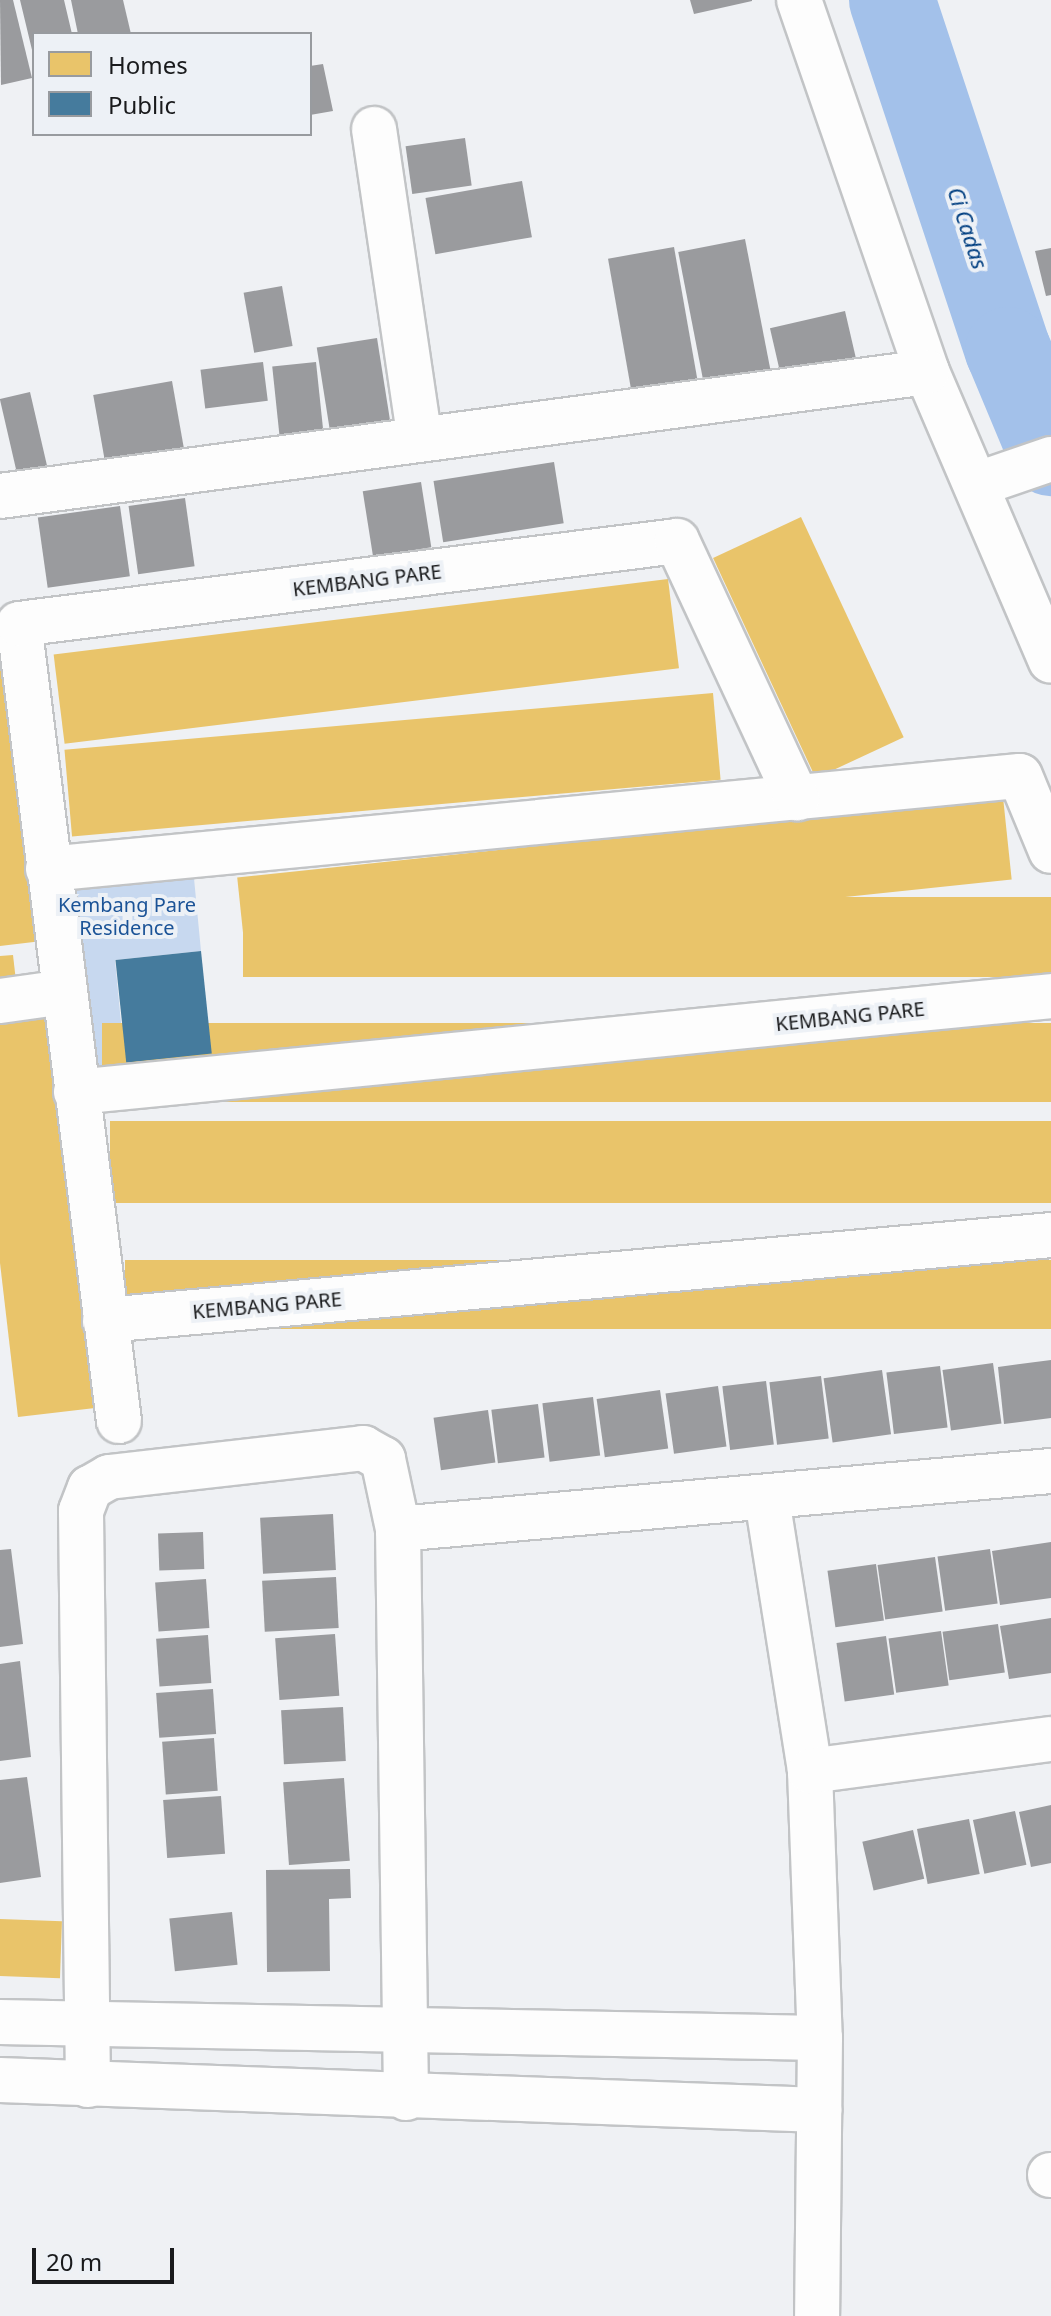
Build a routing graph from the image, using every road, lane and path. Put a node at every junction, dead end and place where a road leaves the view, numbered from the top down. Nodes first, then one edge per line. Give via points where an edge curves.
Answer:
1 (799, 0) edge
2 (374, 129) dead end
3 (927, 372) junction
4 (420, 439) junction
5 (1051, 459) edge
6 (986, 482) junction
7 (0, 496) edge
8 (1051, 661) edge
9 (797, 798) junction
10 (1051, 851) edge
11 (48, 869) junction
12 (64, 992) junction
13 (1051, 996) edge
14 (0, 1001) edge
15 (76, 1092) junction
16 (1051, 1235) edge
17 (105, 1320) junction
18 (119, 1421) dead end
19 (1051, 1471) edge
20 (767, 1499) junction
21 (398, 1529) junction
22 (1051, 1739) edge
23 (810, 1771) junction
24 (0, 2022) edge
25 (88, 2024) junction
26 (404, 2029) junction
27 (820, 2038) junction
28 (0, 2080) edge
29 (88, 2085) junction
30 (406, 2098) junction
31 (819, 2110) junction
32 (817, 2316) edge

1 - 3 street
2 - 4 street
3 - 4 street
3 - 6 street
4 - 7 street
5 - 6 street
6 - 8 street
9 - 10 street via 1020,776
9 - 11 street
9 - 11 street, KEMBANG PARE via 677,541 19,624
11 - 12 street, KEMBANG PARE
12 - 14 street
12 - 15 street, KEMBANG PARE
13 - 15 street, KEMBANG PARE
15 - 17 street, KEMBANG PARE
16 - 17 street, KEMBANG PARE
17 - 18 street, KEMBANG PARE
19 - 20 street
20 - 21 street
20 - 23 street
21 - 25 street via 383,1459 363,1448 109,1477 90,1488 81,1511
21 - 26 street
22 - 23 street
23 - 27 street
24 - 25 street
25 - 26 street
25 - 29 street
26 - 27 street
26 - 30 street
27 - 31 street
28 - 29 street
29 - 30 street
30 - 31 street
31 - 32 street

